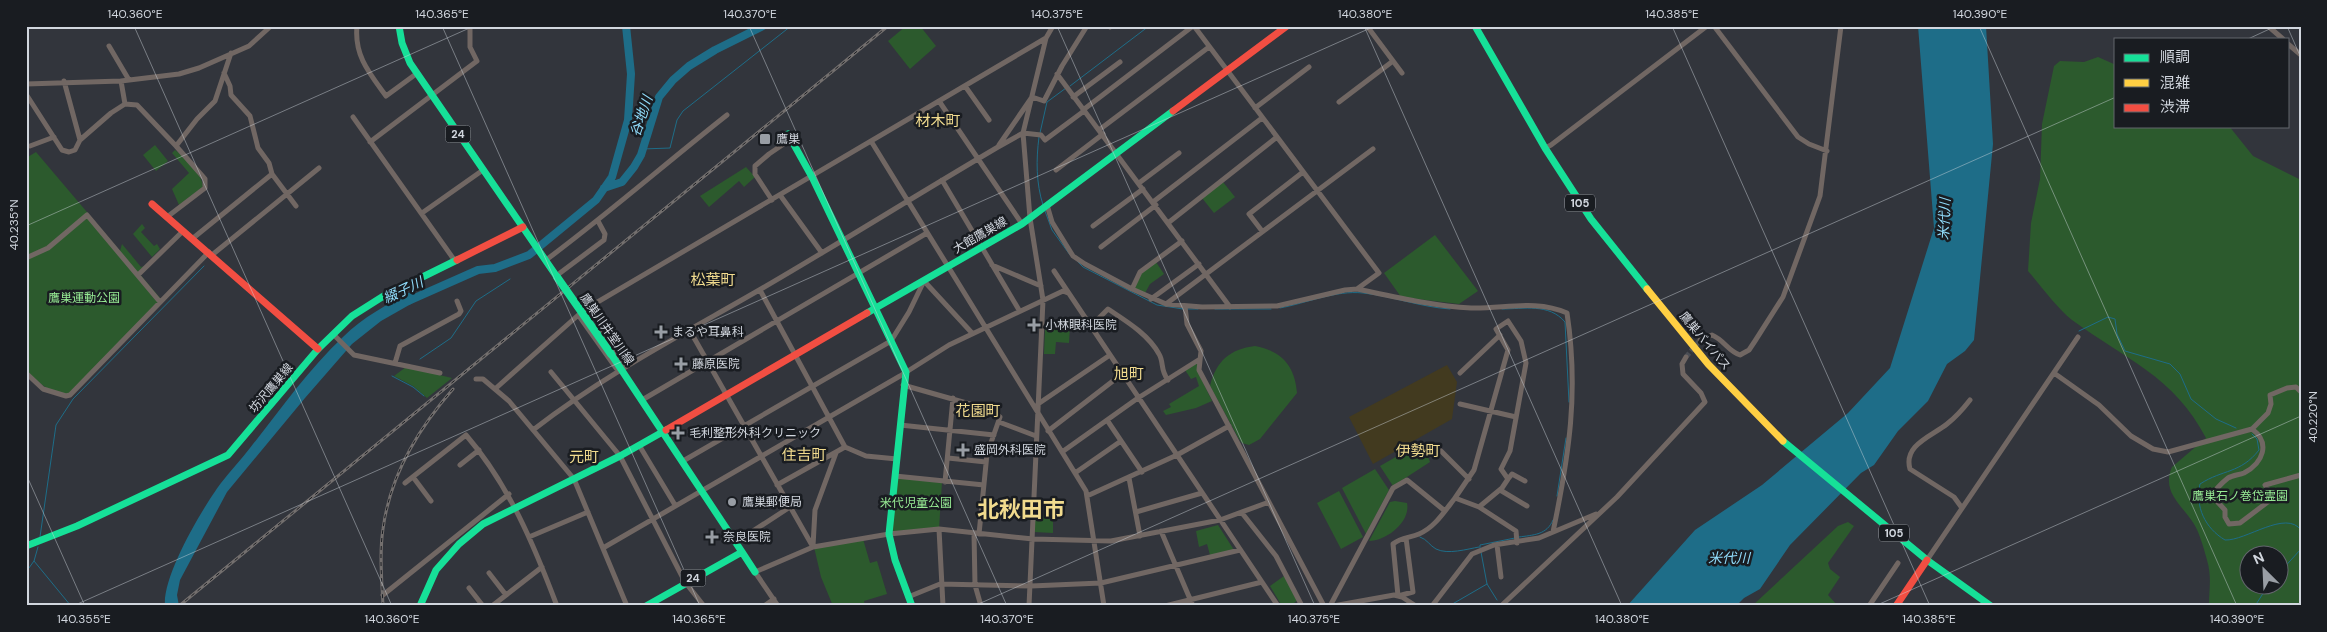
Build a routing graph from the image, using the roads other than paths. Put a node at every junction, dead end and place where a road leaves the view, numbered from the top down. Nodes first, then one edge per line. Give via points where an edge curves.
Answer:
1 (271, 26) edge
2 (357, 26) edge
3 (399, 26) edge
4 (470, 26) edge
5 (1053, 26) edge
6 (1087, 26) edge
7 (1194, 26) edge
8 (1287, 26) edge
9 (1367, 26) edge
10 (1475, 26) edge
11 (1707, 26) edge
12 (1714, 26) edge
13 (1841, 26) edge
14 (2268, 26) edge
15 (1046, 38) junction
16 (2282, 38) edge
17 (109, 46) dead end
18 (2290, 46) edge
19 (1209, 47) junction
20 (231, 53) junction
21 (2301, 55) edge
22 (1393, 61) junction
23 (1120, 62) dead end
24 (1310, 67) dead end
25 (1228, 71) junction
26 (224, 73) junction
27 (1402, 73) dead end
28 (416, 74) junction
29 (1057, 74) junction
30 (129, 80) junction
31 (64, 81) junction
32 (121, 81) junction
33 (26, 84) edge
34 (965, 86) junction
35 (26, 94) edge
36 (432, 96) junction
37 (1032, 97) junction
38 (1074, 97) junction
39 (940, 101) junction
40 (1339, 102) dead end
41 (125, 104) junction
42 (1255, 108) junction
43 (1084, 110) junction
44 (727, 115) dead end
45 (352, 117) dead end
46 (1262, 118) junction
47 (989, 120) dead end
48 (1101, 132) junction
49 (1023, 133) junction
50 (790, 136) joint
51 (54, 137) junction
52 (1277, 137) junction
53 (80, 140) junction
54 (370, 142) junction
55 (871, 142) junction
56 (30, 146) dead end
57 (176, 146) junction
58 (998, 148) junction
59 (1544, 148) junction
60 (1373, 149) dead end
61 (1827, 151) junction
62 (1116, 153) junction
63 (1179, 153) dead end
64 (979, 158) junction
65 (319, 168) dead end
66 (483, 170) junction
67 (1056, 170) dead end
68 (1303, 172) junction
69 (272, 174) junction
70 (812, 177) junction
71 (942, 180) junction
72 (1139, 183) junction
73 (1143, 189) junction
74 (1317, 191) junction
75 (288, 195) junction
76 (780, 195) junction
77 (772, 200) junction
78 (908, 200) junction
79 (152, 204) dead end
80 (1154, 204) junction
81 (296, 206) dead end
82 (1045, 207) junction
83 (422, 213) junction
84 (167, 217) junction
85 (1030, 218) junction
86 (598, 221) junction
87 (1168, 223) junction
88 (1022, 224) junction
89 (1094, 226) dead end
90 (524, 227) junction
91 (183, 231) junction
92 (1262, 232) junction
93 (927, 233) junction
94 (192, 239) junction
95 (842, 241) junction
96 (1182, 241) junction
97 (982, 247) junction
98 (1100, 247) dead end
99 (822, 253) junction
100 (211, 254) junction
101 (26, 258) edge
102 (545, 258) junction
103 (455, 261) junction
104 (992, 264) junction
105 (1198, 264) junction
106 (949, 267) junction
107 (1054, 271) dead end
108 (859, 274) junction
109 (1206, 274) junction
110 (138, 275) junction
111 (559, 275) junction
112 (924, 280) junction
113 (1041, 286) junction
114 (1132, 289) junction
115 (1357, 289) junction
116 (760, 290) junction
117 (1068, 293) junction
118 (1152, 299) junction
119 (1043, 300) junction
120 (456, 301) dead end
121 (160, 302) junction
122 (1166, 304) junction
123 (1230, 306) junction
124 (1185, 308) junction
125 (876, 309) junction
126 (584, 310) junction
127 (1019, 310) junction
128 (579, 316) junction
129 (776, 322) junction
130 (986, 326) junction
131 (1090, 326) junction
132 (690, 329) junction
133 (972, 333) junction
134 (335, 335) junction
135 (1500, 336) junction
136 (2078, 337) dead end
137 (1700, 340) dead end
138 (891, 341) junction
139 (318, 349) junction
140 (1110, 355) junction
141 (795, 356) junction
142 (1686, 357) tunnel mouth
143 (1200, 358) junction
144 (708, 362) junction
145 (395, 363) junction
146 (621, 370) junction
147 (550, 372) dead end
148 (906, 372) junction
149 (26, 373) edge
150 (440, 373) dead end
151 (1460, 373) dead end
152 (2054, 373) junction
153 (1122, 374) junction
154 (476, 379) dead end
155 (1168, 380) junction
156 (903, 385) junction
157 (495, 388) junction
158 (812, 388) junction
159 (2301, 392) edge
160 (727, 396) junction
161 (953, 398) junction
162 (1138, 398) junction
163 (573, 400) junction
164 (642, 400) junction
165 (1970, 400) dead end
166 (1038, 404) junction
167 (1460, 404) dead end
168 (1492, 412) junction
169 (1037, 413) junction
170 (829, 417) junction
171 (1516, 417) junction
172 (1107, 420) junction
173 (999, 422) junction
174 (900, 425) junction
175 (744, 426) junction
176 (1229, 426) junction
177 (2252, 429) junction
178 (533, 430) junction
179 (1048, 431) junction
180 (663, 432) junction
181 (950, 432) junction
182 (994, 435) junction
183 (1036, 436) junction
184 (1121, 441) junction
185 (639, 445) junction
186 (845, 447) junction
187 (479, 450) junction
188 (1441, 450) dead end
189 (1062, 452) junction
190 (836, 453) junction
191 (1177, 455) junction
192 (620, 456) junction
193 (761, 456) junction
194 (948, 458) junction
195 (897, 459) junction
196 (683, 461) junction
197 (986, 462) junction
198 (460, 465) dead end
199 (1142, 472) junction
200 (1075, 473) junction
201 (2301, 475) edge
202 (895, 476) junction
203 (413, 477) junction
204 (1129, 478) junction
205 (574, 479) junction
206 (1469, 479) junction
207 (1508, 479) junction
208 (1525, 481) dead end
209 (945, 482) junction
210 (405, 483) dead end
211 (777, 485) junction
212 (984, 485) junction
213 (701, 489) junction
214 (1500, 490) junction
215 (509, 494) junction
216 (1202, 494) junction
217 (1087, 496) junction
218 (1455, 498) junction
219 (431, 501) dead end
220 (1269, 502) junction
221 (675, 505) junction
222 (1479, 506) junction
223 (1527, 506) dead end
224 (790, 507) junction
225 (515, 508) junction
226 (1962, 508) junction
227 (1445, 511) junction
228 (588, 512) junction
229 (1136, 512) junction
230 (1242, 513) junction
231 (1598, 513) junction
232 (652, 519) junction
233 (1220, 520) junction
234 (939, 529) junction
235 (1161, 531) junction
236 (1553, 532) junction
237 (890, 534) junction
238 (977, 534) junction
239 (1140, 536) junction
240 (529, 537) junction
241 (1406, 538) junction
242 (1516, 538) junction
243 (1033, 539) junction
244 (736, 542) junction
245 (1094, 542) junction
246 (1496, 545) junction
247 (26, 546) edge
248 (812, 547) junction
249 (603, 548) junction
250 (1240, 550) junction
251 (742, 552) junction
252 (428, 559) junction
253 (1927, 560) junction
254 (1898, 563) dead end
255 (1176, 565) junction
256 (542, 567) junction
257 (436, 570) junction
258 (755, 572) junction
259 (489, 573) dead end
260 (1500, 576) dead end
261 (685, 582) junction
262 (1262, 582) junction
263 (1101, 583) junction
264 (940, 584) junction
265 (975, 585) junction
266 (1031, 586) junction
267 (469, 588) dead end
268 (383, 595) dead end
269 (506, 595) junction
270 (1398, 596) junction
271 (908, 597) junction
272 (1376, 598) junction
273 (774, 599) junction
274 (1191, 600) junction
275 (1350, 604) edge
276 (420, 606) edge
277 (483, 606) edge
278 (492, 606) edge
279 (557, 606) edge
280 (627, 606) edge
281 (646, 606) edge
282 (704, 606) edge
283 (764, 606) edge
284 (778, 606) edge
285 (912, 606) edge
286 (943, 606) edge
287 (981, 606) edge
288 (1030, 606) edge
289 (1104, 606) edge
290 (1165, 606) edge
291 (1193, 606) edge
292 (1278, 606) edge
293 (1302, 606) edge
294 (1324, 606) edge
295 (1332, 606) edge
296 (1379, 606) edge
297 (1416, 606) edge
298 (1432, 606) edge
299 (1502, 606) edge
300 (1870, 606) edge
301 (1896, 606) edge
302 (1991, 606) edge

1 - 20 street via 249,46
2 - 28 street via 356,38 362,63 386,96
3 - 28 main road, 鷹巣川井堂川線 / 24 via 406,56
4 - 36 street via 470,47 477,61
5 - 15 street
6 - 29 street
7 - 19 street
7 - 43 street
8 - 25 main road, 大館鷹巣線
9 - 22 street
10 - 59 main road, 鷹巣バイパス / 105
11 - 59 street
12 - 61 street via 1798,137
13 - 61 street
14 - 16 street
15 - 34 street
15 - 37 street
17 - 30 street
18 - 21 street
19 - 25 street
19 - 48 street
20 - 26 street
20 - 30 street via 189,71
22 - 27 street
22 - 40 street
23 - 38 street
24 - 42 street
25 - 42 street
25 - 62 main road, 大館鷹巣線
26 - 57 street via 213,104 197,118
26 - 69 street via 231,96 250,116 258,148 269,163
28 - 36 main road, 鷹巣川井堂川線 / 24
29 - 37 street via 1044,101
29 - 38 street
30 - 32 street
31 - 32 street
31 - 33 street
31 - 53 street
32 - 41 street
34 - 39 street
34 - 47 street
35 - 51 street
36 - 54 street
36 - 66 main road, 鷹巣川井堂川線 / 24
37 - 49 street
37 - 58 street
38 - 43 street
39 - 55 street
39 - 64 street
41 - 53 street
41 - 57 street via 137,105
42 - 46 street
43 - 48 street
43 - 49 street via 1045,140 1039,134
44 - 86 street
45 - 54 street
46 - 52 street
46 - 80 street
48 - 62 street
48 - 67 street
49 - 58 street
49 - 85 street
50 - 70 main road
50 - 77 street via 755,166 755,174
51 - 53 street via 62,150 69,152 75,150
51 - 56 street
52 - 68 street
52 - 87 street
54 - 83 street
55 - 70 street
55 - 78 street
57 - 84 street via 196,167 206,185
58 - 64 street
59 - 253 main road, 鷹巣バイパス / 105 via 1591,219 1708,364 1793,452
60 - 74 street
61 - 137 street via 1820,196 1802,249 1783,297 1755,341 1740,356 1712,334
62 - 72 street
62 - 82 main road, 大館鷹巣線
63 - 72 street
64 - 71 street
64 - 88 street
65 - 75 street
66 - 83 street
66 - 90 main road, 鷹巣川井堂川線 / 24
68 - 74 street
68 - 92 street via 1249,214
69 - 75 street
69 - 94 street
70 - 76 street
70 - 95 main road
71 - 78 street
71 - 97 street
72 - 73 street
73 - 80 street
73 - 89 street
74 - 92 street
74 - 115 street via 1379,273
75 - 81 street
75 - 100 street
76 - 77 street
76 - 99 street
77 - 126 street
78 - 93 street
78 - 95 street
79 - 84 main road
80 - 87 street
80 - 98 street
82 - 85 main road, 大館鷹巣線
82 - 114 street via 1074,256
83 - 103 street
84 - 91 main road
85 - 88 main road, 大館鷹巣線
85 - 113 street
86 - 102 street
86 - 111 street via 604,230 604,240
87 - 96 street
88 - 97 main road, 大館鷹巣線
90 - 102 main road, 鷹巣川井堂川線 / 24
90 - 103 main road, 坊沢鷹巣線
91 - 94 main road
91 - 110 street
92 - 109 street
93 - 106 street
93 - 108 street
94 - 100 main road
95 - 99 street
95 - 108 main road
96 - 105 street
96 - 114 street via 1140,272
97 - 104 street
97 - 106 main road, 大館鷹巣線
99 - 116 street
100 - 121 street
100 - 139 main road
101 - 110 street via 48,248 87,215
102 - 111 main road, 鷹巣川井堂川線 / 24
103 - 134 main road, 坊沢鷹巣線 via 365,307
104 - 113 street
104 - 127 street
105 - 109 street
105 - 118 street
106 - 112 main road, 大館鷹巣線
106 - 130 street
107 - 117 street
108 - 125 main road
108 - 129 street
109 - 122 street
109 - 123 street
110 - 121 street
111 - 146 main road, 鷹巣川井堂川線 / 24, bridge
112 - 125 main road, 大館鷹巣線
112 - 133 street
112 - 138 street via 910,312
113 - 119 street
114 - 118 street
115 - 123 street via 1278,306
115 - 236 street via 1442,306 1540,306 1567,313 1571,346 1572,427
116 - 129 street
116 - 132 street
117 - 119 street via 1063,291
117 - 131 street
118 - 122 street
119 - 127 street
119 - 166 street
120 - 145 street via 461,311 459,314 400,346
121 - 149 street via 70,395 44,389
122 - 124 street
123 - 124 street
124 - 143 street via 1187,324 1201,351
125 - 138 main road
125 - 141 main road, 大館鷹巣線
126 - 128 street
126 - 146 street via 622,362
127 - 130 street
128 - 146 street via 616,368
128 - 157 street
129 - 141 street
129 - 144 street
130 - 133 street
130 - 169 street
131 - 140 street
131 - 155 street via 1108,309 1116,314 1143,334 1160,355 1162,372
132 - 144 street
132 - 146 street
133 - 148 street
134 - 139 main road, 坊沢鷹巣線
134 - 145 street via 352,353
135 - 151 street
135 - 168 street via 1508,350
135 - 171 street via 1496,329 1508,321 1521,341 1526,363
136 - 152 street
138 - 148 main road
138 - 158 street
139 - 247 main road, 坊沢鷹巣線 via 228,455 77,526
140 - 153 street
140 - 166 street
141 - 158 street
141 - 160 main road, 大館鷹巣線
142 - 231 street via 1682,364 1683,374 1705,402 1675,437
143 - 155 street
143 - 176 street via 1199,370
144 - 160 street
144 - 164 street
145 - 150 street
146 - 163 street
146 - 164 main road, 鷹巣川井堂川線 / 24
147 - 163 street
148 - 156 main road
148 - 170 street
152 - 177 street via 2107,411 2131,436 2153,449 2168,452
152 - 226 street
153 - 162 street
153 - 179 street
154 - 157 street via 483,379
155 - 162 street
156 - 161 street
156 - 174 main road
157 - 178 street
158 - 170 street
158 - 175 street
159 - 177 street via 2296,387 2270,395 2268,412
160 - 175 street
160 - 180 main road, 大館鷹巣線
161 - 173 street via 995,411 1000,417
161 - 181 street
162 - 172 street
162 - 191 street
163 - 178 street
163 - 192 street
164 - 180 main road, 鷹巣川井堂川線 / 24
165 - 226 street via 1947,424 1913,448 1908,461 1910,470 1954,497
166 - 169 street
167 - 168 street
168 - 171 street
168 - 206 street
169 - 179 street
169 - 183 street
170 - 186 street
170 - 193 street
171 - 207 street via 1510,451 1501,469
172 - 184 street
172 - 189 street
173 - 182 street
173 - 183 street
174 - 181 street
174 - 195 main road
175 - 193 street
175 - 196 street
176 - 191 street
176 - 220 street
177 - 201 street via 2261,437 2264,453 2254,466 2229,478 2212,496 2225,510 2229,524 2240,523 2269,501 2272,496 2265,485
178 - 205 street
179 - 189 street
180 - 185 main road, 大館鷹巣線
180 - 196 main road, 鷹巣川井堂川線 / 24
181 - 182 street
181 - 194 street
182 - 197 street
183 - 243 street
184 - 199 street
184 - 200 street
185 - 192 main road, 大館鷹巣線
185 - 221 street
186 - 190 street
186 - 195 street via 866,456
187 - 198 street
187 - 203 street via 466,435
187 - 215 street
188 - 206 street
189 - 200 street
190 - 211 street
190 - 248 street via 815,510
191 - 199 street
191 - 216 street
192 - 205 main road, 大館鷹巣線
192 - 232 street
193 - 211 street
193 - 213 street
194 - 197 street
194 - 209 street
195 - 202 main road
196 - 213 main road, 鷹巣川井堂川線 / 24
197 - 212 street
199 - 204 street
200 - 217 street
202 - 209 street
202 - 237 main road
203 - 210 street
203 - 219 street
204 - 217 street
204 - 229 street
205 - 225 main road, 大館鷹巣線
205 - 228 street
206 - 218 street
207 - 208 street via 1512,474
207 - 214 street
209 - 212 street
211 - 224 street
212 - 238 street
213 - 221 street
213 - 244 main road, 鷹巣川井堂川線 / 24
214 - 222 street
214 - 223 street
215 - 225 street
215 - 252 street
216 - 229 street
216 - 233 street
217 - 245 street
218 - 222 street
218 - 227 street
220 - 230 street
220 - 294 street
221 - 232 street
222 - 242 street
224 - 244 street
224 - 248 street
225 - 240 street
225 - 257 main road, 大館鷹巣線 via 474,531
226 - 253 street
227 - 241 street via 1432,527
227 - 295 street via 1407,480 1393,488
228 - 240 street
228 - 249 street
229 - 239 street
230 - 233 street
230 - 293 street via 1276,556
231 - 236 street
231 - 299 street
232 - 249 street
232 - 261 street
233 - 235 street
233 - 250 street
234 - 237 street
234 - 238 street
234 - 264 street
235 - 239 street
235 - 255 street
236 - 242 street via 1539,538
237 - 248 street
237 - 271 main road
238 - 243 street
238 - 265 street
239 - 245 street
240 - 256 street
241 - 270 street via 1393,544
241 - 270 street via 1413,592
242 - 246 street
243 - 245 street
243 - 266 street
244 - 251 main road, 鷹巣川井堂川線 / 24
245 - 263 street
246 - 260 street
246 - 298 street via 1472,554
248 - 258 street
249 - 280 street
250 - 255 street
250 - 262 street
251 - 258 main road, 鷹巣川井堂川線
251 - 261 main road, 24
252 - 257 street
252 - 268 street
253 - 301 main road
253 - 302 main road, 鷹巣バイパス / 105
254 - 300 street
255 - 263 street
255 - 274 street
256 - 269 street
256 - 279 street
257 - 276 main road, 大館鷹巣線
258 - 273 street
259 - 269 street
261 - 281 main road, 24
261 - 282 street
262 - 274 street
262 - 292 street
263 - 266 street
263 - 289 street
264 - 265 street
264 - 271 street
264 - 286 street
265 - 266 street
265 - 287 street
266 - 288 street
267 - 277 street
269 - 278 street
270 - 272 street
270 - 297 street
271 - 285 main road
272 - 275 street
272 - 296 street
273 - 283 street
273 - 284 street
274 - 290 street
274 - 291 street
275 - 295 street

